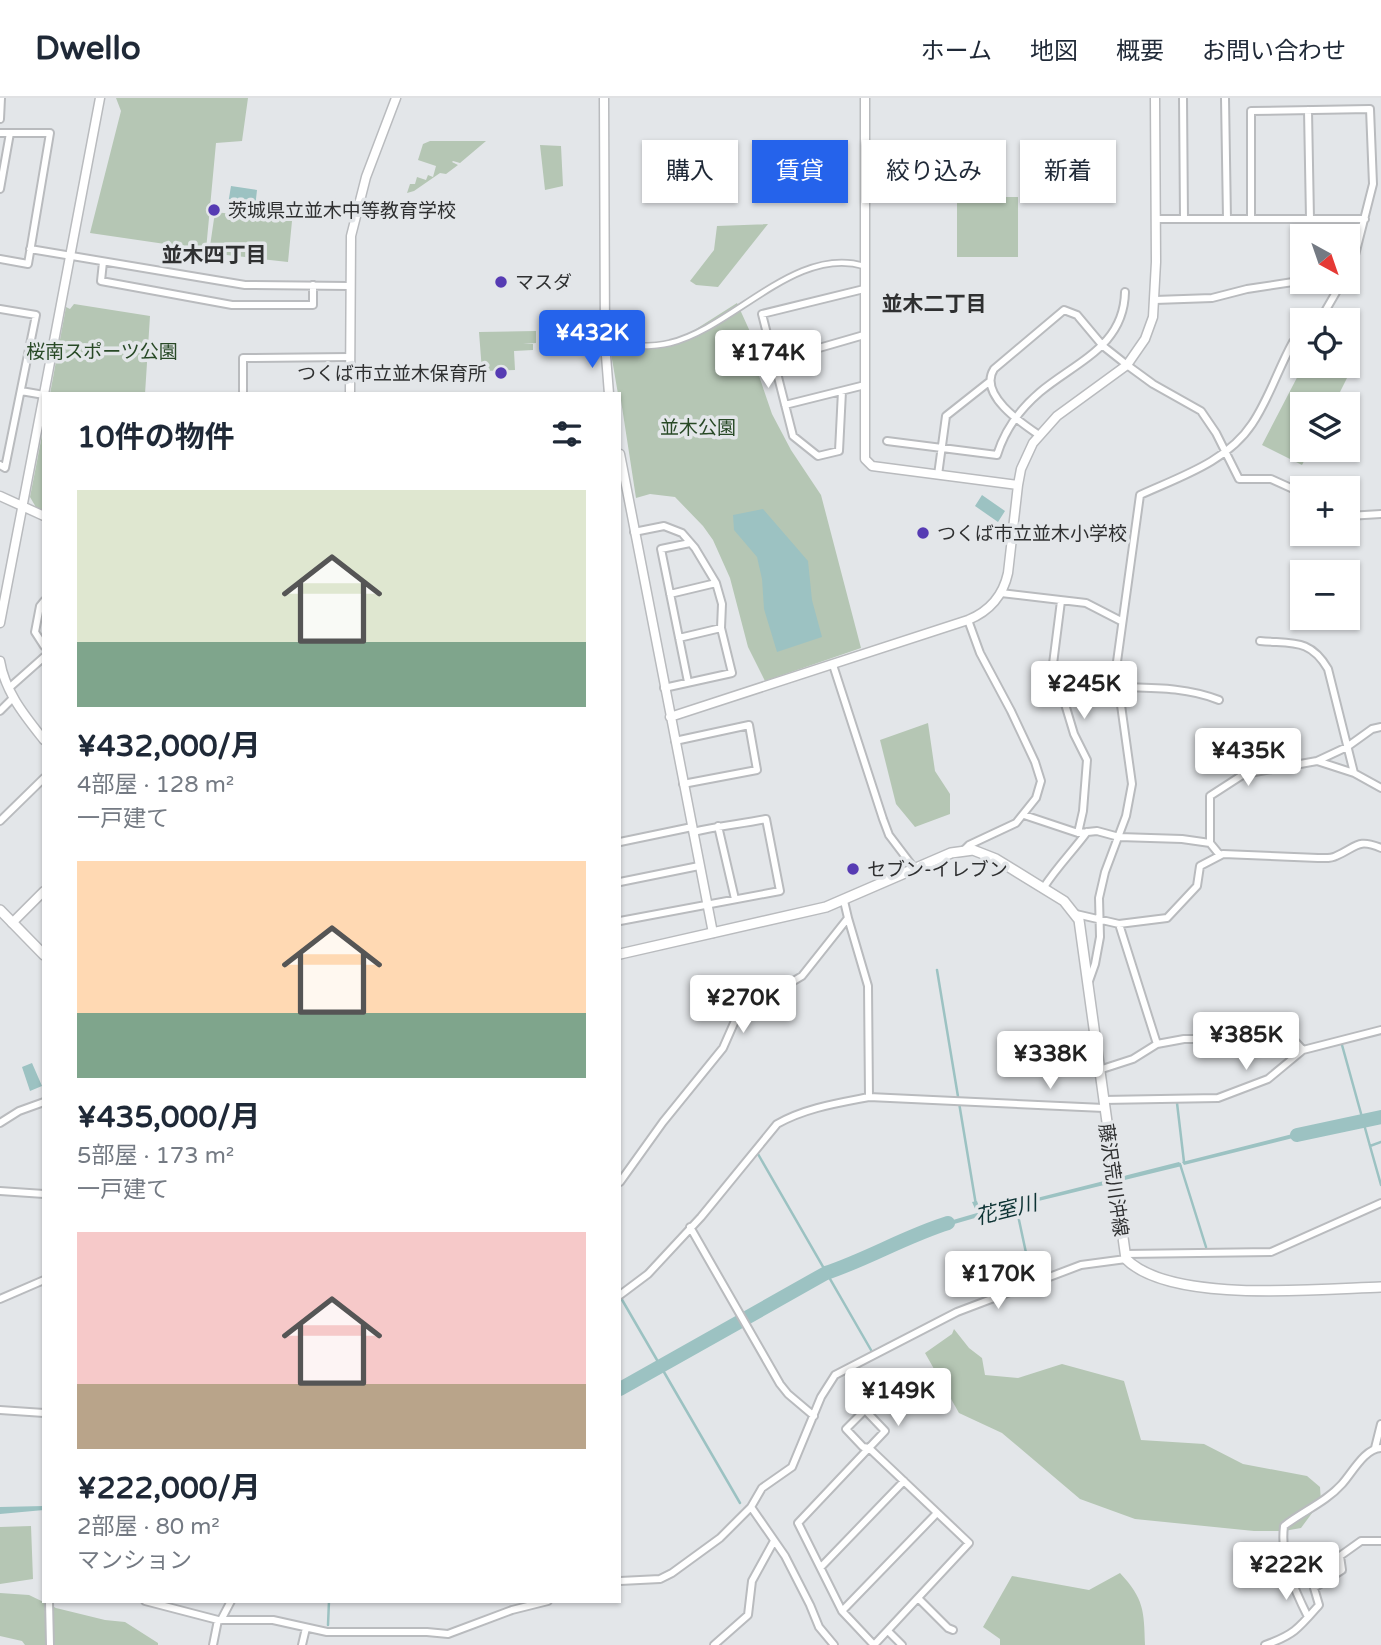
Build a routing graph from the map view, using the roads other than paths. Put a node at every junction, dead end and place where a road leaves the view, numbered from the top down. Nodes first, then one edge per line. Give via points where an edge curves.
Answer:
1 (1, 98) edge
2 (100, 98) edge
3 (396, 98) edge
4 (604, 98) edge
5 (865, 98) edge
6 (1155, 98) edge
7 (1182, 98) edge
8 (1225, 98) edge
9 (1308, 110) junction
10 (0, 119) edge
11 (0, 133) edge
12 (10, 133) junction
13 (0, 190) edge
14 (1156, 219) junction
15 (1184, 219) junction
16 (1227, 219) junction
17 (1251, 219) junction
18 (1310, 219) junction
19 (1365, 219) junction
20 (1360, 237) edge
21 (30, 249) junction
22 (70, 256) junction
23 (0, 259) edge
24 (103, 261) junction
25 (865, 266) junction
26 (1290, 282) edge
27 (313, 285) junction
28 (349, 286) junction
29 (864, 289) junction
30 (1125, 292) dead end
31 (1155, 300) junction
32 (0, 309) edge
33 (864, 335) junction
34 (605, 343) junction
35 (1103, 346) junction
36 (1290, 348) edge
37 (350, 357) junction
38 (774, 361) junction
39 (1127, 365) junction
40 (989, 383) junction
41 (865, 385) junction
42 (21, 391) junction
43 (842, 391) junction
44 (44, 392) edge
45 (243, 392) edge
46 (350, 392) edge
47 (609, 392) edge
48 (42, 394) edge
49 (42, 404) edge
50 (785, 405) junction
51 (1015, 418) junction
52 (1039, 435) junction
53 (887, 441) dead end
54 (942, 448) junction
55 (1226, 451) junction
56 (0, 465) edge
57 (621, 467) edge
58 (938, 475) junction
59 (1018, 485) junction
60 (1290, 488) edge
61 (0, 496) edge
62 (624, 505) edge
63 (22, 507) junction
64 (1381, 514) edge
65 (42, 515) edge
66 (1360, 515) edge
67 (634, 532) junction
68 (690, 543) junction
69 (5, 571) edge
70 (716, 583) junction
71 (1001, 593) junction
72 (670, 594) junction
73 (1061, 601) junction
74 (42, 604) edge
75 (968, 620) junction
76 (1121, 621) junction
77 (0, 623) edge
78 (721, 628) junction
79 (678, 638) junction
80 (1260, 641) dead end
81 (42, 643) edge
82 (42, 659) edge
83 (0, 661) edge
84 (833, 665) junction
85 (688, 682) junction
86 (1118, 687) junction
87 (9, 688) junction
88 (664, 688) junction
89 (13, 698) junction
90 (1219, 700) dead end
91 (0, 711) edge
92 (670, 717) junction
93 (1381, 727) edge
94 (42, 737) edge
95 (675, 741) junction
96 (1347, 747) junction
97 (1317, 761) junction
98 (1354, 773) junction
99 (42, 780) edge
100 (683, 784) junction
101 (1381, 788) edge
102 (1024, 815) junction
103 (0, 821) edge
104 (718, 826) junction
105 (692, 830) junction
106 (1087, 832) junction
107 (1078, 833) junction
108 (1119, 837) junction
109 (621, 842) edge
110 (1210, 843) junction
111 (1381, 848) edge
112 (964, 850) junction
113 (1219, 854) junction
114 (699, 866) junction
115 (914, 868) junction
116 (621, 882) edge
117 (1044, 887) junction
118 (42, 893) edge
119 (735, 900) junction
120 (845, 901) junction
121 (707, 905) junction
122 (0, 910) edge
123 (1076, 914) junction
124 (848, 918) junction
125 (1100, 920) junction
126 (621, 921) edge
127 (12, 923) junction
128 (1119, 924) junction
129 (713, 933) junction
130 (42, 953) edge
131 (621, 954) edge
132 (1089, 981) junction
133 (1381, 1030) edge
134 (1157, 1044) junction
135 (1303, 1050) junction
136 (1099, 1070) junction
137 (869, 1097) junction
138 (42, 1103) edge
139 (1104, 1104) junction
140 (0, 1124) edge
141 (621, 1181) edge
142 (0, 1191) edge
143 (42, 1194) edge
144 (1381, 1203) edge
145 (690, 1227) junction
146 (1126, 1257) junction
147 (42, 1281) edge
148 (1381, 1287) edge
149 (621, 1294) edge
150 (0, 1299) edge
151 (0, 1410) edge
152 (42, 1413) edge
153 (814, 1416) junction
154 (1381, 1423) edge
155 (869, 1448) junction
156 (1378, 1448) edge
157 (904, 1481) junction
158 (751, 1507) junction
159 (937, 1513) junction
160 (774, 1541) junction
161 (1381, 1541) edge
162 (821, 1567) junction
163 (621, 1581) edge
164 (918, 1598) junction
165 (49, 1603) edge
166 (153, 1603) edge
167 (230, 1603) edge
168 (540, 1603) edge
169 (842, 1611) junction
170 (1308, 1617) junction
171 (220, 1620) junction
172 (306, 1628) junction
173 (953, 1629) dead end
174 (888, 1631) junction
175 (50, 1645) edge
176 (213, 1645) edge
177 (302, 1645) edge
178 (714, 1645) edge
179 (834, 1645) edge
180 (874, 1645) edge
181 (902, 1645) edge
182 (1265, 1645) edge

1 - 10 street
2 - 22 street
3 - 28 street via 357,207
4 - 34 street
5 - 25 street
6 - 14 street
7 - 15 street
8 - 16 street
9 - 17 street via 1251,111
9 - 18 street
9 - 19 street via 1370,109 1373,184
11 - 12 street
12 - 13 street
12 - 21 street via 50,133
14 - 15 street
14 - 31 street
15 - 16 street
16 - 17 street
17 - 18 street
18 - 19 street
19 - 20 street
21 - 22 street
21 - 23 street via 28,264
22 - 24 street
22 - 44 street
24 - 27 street via 245,285
24 - 27 street via 101,281 232,305 313,305
25 - 29 street
25 - 34 street via 837,263 812,267 701,331 668,344
26 - 31 street via 1212,298
27 - 28 street
28 - 37 street
29 - 33 street
29 - 38 street via 762,314
30 - 35 street via 1122,315
31 - 39 street via 1145,339
32 - 42 street via 36,315
33 - 38 street
33 - 41 street
34 - 47 street
35 - 39 street
35 - 40 street via 1077,315 1064,310 994,369
35 - 51 street via 1042,391
36 - 55 street via 1253,422
37 - 45 street via 243,358
37 - 46 street
38 - 50 street
39 - 52 street via 1057,416
39 - 55 street via 1201,411
40 - 51 street
40 - 54 street via 946,416
41 - 43 street
41 - 58 street via 864,455 868,463
42 - 48 street
42 - 56 street via 5,468
43 - 50 street
43 - 50 street via 839,451 818,456 793,436
49 - 63 street
51 - 52 street
51 - 54 street via 998,454
52 - 59 street
53 - 54 street
54 - 58 street
55 - 60 street via 1238,479 1271,479
55 - 76 street via 1140,495
57 - 62 street
58 - 59 street
59 - 71 street via 1008,573
61 - 63 street
62 - 67 street
63 - 65 street
63 - 69 street
64 - 66 street
67 - 68 street via 664,526 682,533
67 - 88 street
68 - 70 street
68 - 72 street via 661,549
69 - 77 street
70 - 72 street
70 - 78 street via 722,604
71 - 73 street
71 - 75 street via 988,610
72 - 79 street
73 - 76 street via 1086,603
73 - 107 street via 1053,664 1074,734 1087,760
74 - 81 street via 35,632
75 - 84 street
75 - 102 street via 979,653 1012,710 1039,774 1040,789
76 - 86 street via 1116,653
78 - 79 street
78 - 85 street via 732,673
79 - 85 street
80 - 96 street via 1307,645 1322,659
82 - 87 street
83 - 87 street
84 - 92 street
84 - 115 street via 889,835
85 - 88 street
86 - 90 street via 1169,688
86 - 108 street via 1132,784
87 - 89 street
88 - 92 street
89 - 91 street
89 - 94 street
92 - 95 street
93 - 96 street
95 - 100 street
95 - 100 street via 748,725 751,736 757,770
96 - 97 street
96 - 98 street
97 - 98 street
97 - 110 street via 1252,771 1210,796
98 - 101 street
99 - 103 street
100 - 105 street
102 - 107 street
102 - 112 street
104 - 105 street
104 - 119 street
104 - 119 street via 766,819 780,891
105 - 109 street
105 - 114 street
106 - 107 street
106 - 108 street
106 - 117 street
108 - 110 street
108 - 125 street via 1099,898
110 - 113 street
111 - 113 street via 1366,842 1334,858
112 - 115 main road
112 - 117 main road via 988,855
113 - 128 street via 1200,866 1198,886 1167,918
114 - 116 street
114 - 121 street
115 - 120 main road
117 - 123 main road
118 - 127 street
119 - 121 street
120 - 124 street
120 - 129 main road
121 - 126 street
121 - 129 street
122 - 127 main road
123 - 125 street
123 - 132 main road, 藤沢荒川沖線
124 - 137 street via 868,986
124 - 141 street via 802,976 738,1014 723,1048
125 - 128 street
125 - 132 street
127 - 130 main road
128 - 134 street
129 - 131 main road
132 - 136 main road, 藤沢荒川沖線
133 - 135 street
134 - 135 street via 1222,1040 1280,1025
134 - 136 street via 1133,1059
135 - 139 street via 1268,1079 1218,1098
136 - 139 main road, 藤沢荒川沖線
137 - 139 street
137 - 145 street via 811,1110 777,1124
138 - 140 street
139 - 146 main road, 藤沢荒川沖線
142 - 143 street
144 - 146 street via 1271,1252
145 - 149 street via 649,1274
145 - 153 street via 780,1384
146 - 148 main road, 藤沢荒川沖線 via 1141,1272 1205,1288
146 - 153 street via 1081,1265 957,1312 835,1375
147 - 150 street
151 - 152 street
153 - 158 street via 792,1467 762,1488
154 - 156 street
155 - 155 street via 885,1431 865,1410 846,1429
155 - 157 street
155 - 162 street via 798,1523
156 - 170 street via 1367,1454 1332,1494 1284,1526 1290,1576
157 - 159 street
157 - 162 street
158 - 160 street
158 - 163 street via 720,1538 672,1573 660,1579
159 - 164 street via 969,1543
159 - 169 street
160 - 178 street via 752,1581 748,1615
160 - 179 street via 819,1627
161 - 170 street via 1361,1541 1340,1556 1342,1570 1314,1588 1319,1605
162 - 169 street
164 - 173 street
164 - 174 street
165 - 175 street
166 - 171 street
167 - 171 street
168 - 172 street via 448,1634
169 - 180 street
170 - 182 street via 1294,1633
171 - 172 street via 273,1620
171 - 176 street
172 - 177 street
174 - 180 street
174 - 181 street

